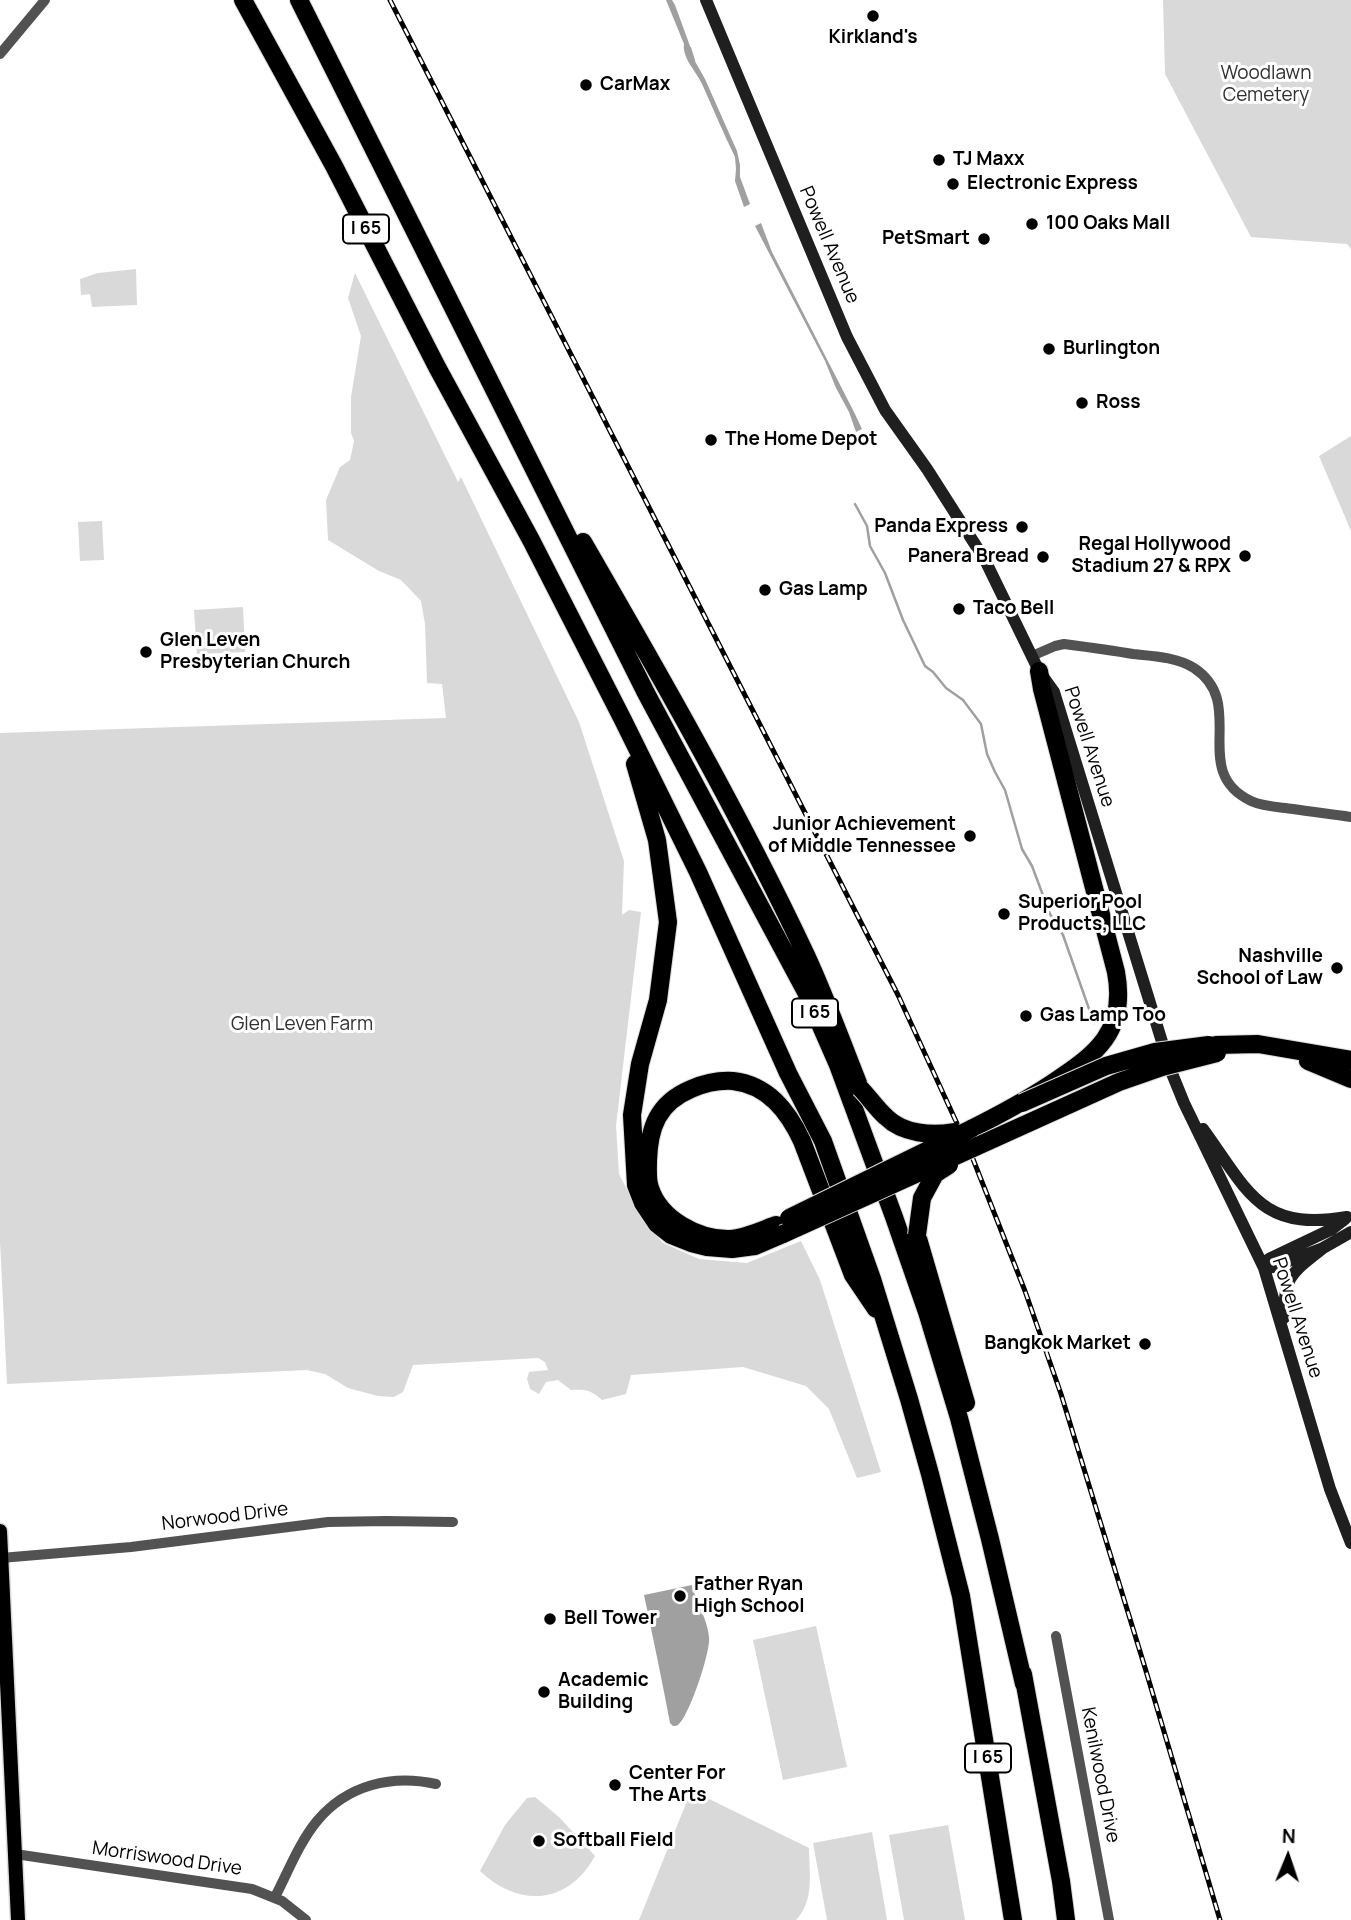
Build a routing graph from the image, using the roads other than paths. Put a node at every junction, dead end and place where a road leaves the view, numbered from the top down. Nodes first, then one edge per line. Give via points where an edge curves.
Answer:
1 (45, 0) edge
2 (243, 0) edge
3 (299, 0) edge
4 (706, 0) edge
5 (0, 54) edge
6 (493, 386) junction
7 (1036, 664) junction
8 (623, 720) junction
9 (1351, 817) edge
10 (1217, 1049) junction
11 (1308, 1061) junction
12 (1351, 1062) edge
13 (1351, 1079) edge
14 (1022, 1103) junction
15 (1184, 1103) junction
16 (971, 1129) junction
17 (978, 1147) junction
18 (1349, 1216) edge
19 (779, 1229) junction
20 (1351, 1232) edge
21 (1323, 1248) junction
22 (1264, 1268) junction
23 (886, 1324) junction
24 (1283, 1333) junction
25 (453, 1522) dead end
26 (0, 1531) edge
27 (1351, 1543) edge
28 (2, 1558) edge
29 (1056, 1636) dead end
30 (1024, 1684) junction
31 (436, 1784) dead end
32 (15, 1854) junction
33 (275, 1897) junction
34 (18, 1920) edge
35 (306, 1920) edge
36 (1013, 1920) edge
37 (1066, 1920) edge
38 (1109, 1920) edge

1 - 5 street
2 - 8 highway, I 65
3 - 6 highway, I 65
4 - 7 main road, Powell Avenue via 863,370 985,560
6 - 16 highway, bridge via 749,842 806,956 860,1088 887,1120 908,1130 935,1135
6 - 30 highway, I 65 via 646,693 806,992 838,1065 927,1312 959,1418
7 - 9 street via 1055,646 1064,644 1189,665 1208,680 1216,694 1219,761 1234,789 1261,804
7 - 14 highway, bridge via 1118,994 1108,1037 1080,1065
7 - 15 main road, Powell Avenue via 1054,692
8 - 19 highway via 657,840 668,922 632,1115 636,1185 657,1224 691,1243 732,1249 755,1246
8 - 23 highway, I 65 via 823,1141
10 - 11 highway
10 - 12 highway via 1258,1044
10 - 14 highway, bridge via 1155,1052 1106,1066
10 - 17 highway, bridge via 1119,1083
11 - 12 highway
11 - 13 highway
14 - 16 highway
15 - 18 main road via 1248,1192 1265,1207 1300,1221
15 - 22 main road, Powell Avenue
16 - 19 highway, bridge
17 - 19 highway, bridge
17 - 30 highway, bridge via 935,1174 922,1198 917,1235 994,1513
18 - 22 main road via 1269,1259
19 - 23 highway via 732,1239 710,1238 678,1225 658,1203 649,1186 648,1150 657,1116 668,1103 681,1093 721,1081 752,1086 778,1101 802,1141 853,1275
20 - 21 main road
21 - 22 main road
21 - 24 main road via 1293,1272 1284,1292
22 - 24 main road, Powell Avenue
23 - 36 highway, I 65 via 961,1596
24 - 27 main road, Powell Avenue
25 - 28 street, Norwood Drive via 328,1522
26 - 28 main road
28 - 32 main road
29 - 38 street, Kenilwood Drive
30 - 37 highway, I 65
31 - 33 street via 383,1782 342,1798 312,1828
32 - 33 street, Morriswood Drive via 244,1887
32 - 34 main road
33 - 35 street, Morriswood Drive

